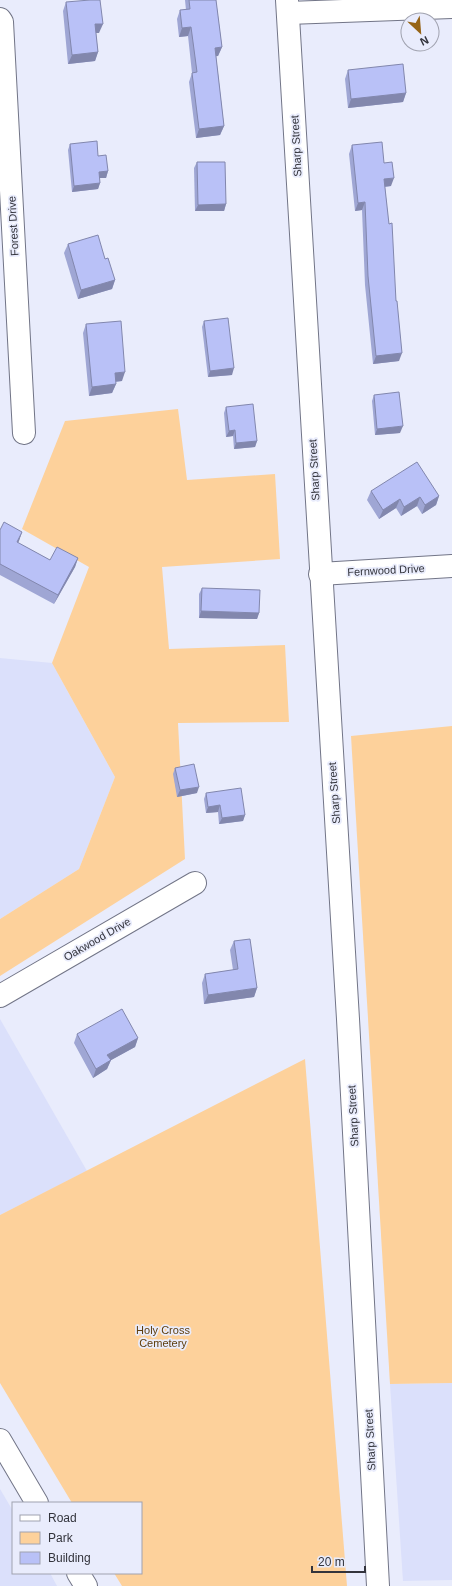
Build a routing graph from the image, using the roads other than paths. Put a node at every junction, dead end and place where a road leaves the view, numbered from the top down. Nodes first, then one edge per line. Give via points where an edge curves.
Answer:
1 (288, 7) edge
2 (452, 7) edge
3 (0, 19) edge
4 (24, 434) dead end
5 (452, 566) edge
6 (320, 574) junction
7 (195, 883) dead end
8 (0, 996) edge
9 (0, 1440) edge
10 (36, 1502) edge
11 (79, 1574) edge
12 (86, 1586) edge
13 (378, 1586) edge

1 - 2 street
1 - 6 street, Sharp Street
3 - 4 street, Forest Drive
5 - 6 street, Fernwood Drive
6 - 13 street, Sharp Street via 348,1019
7 - 8 street, Oakwood Drive
9 - 10 street
11 - 12 street

